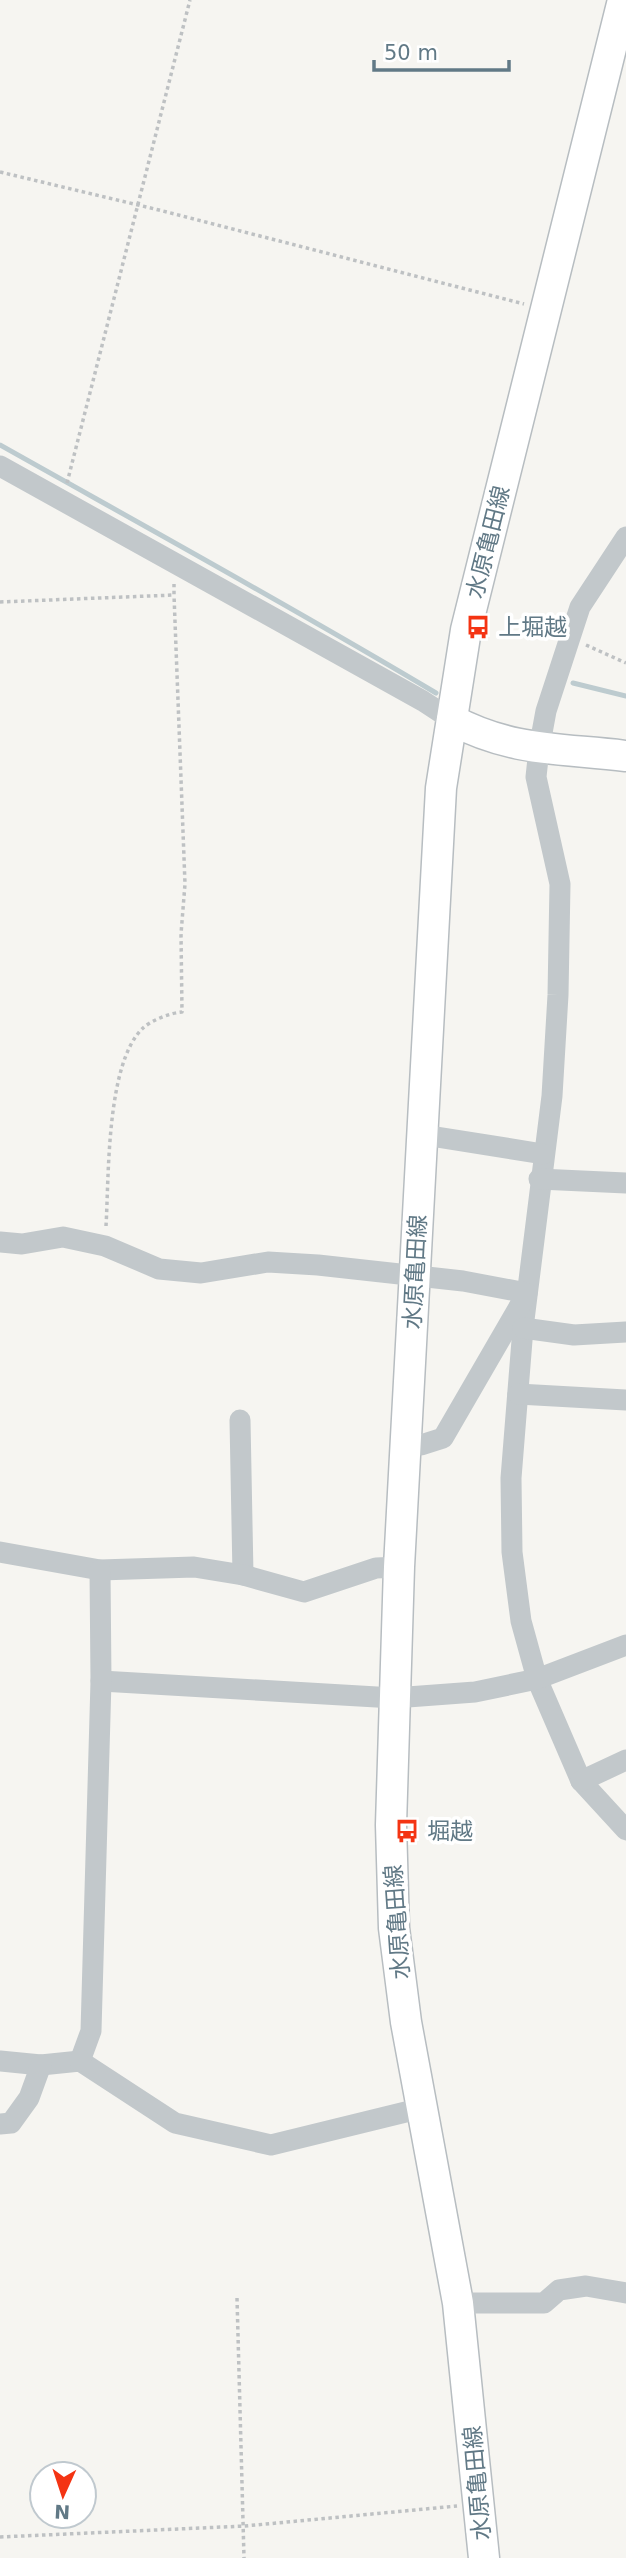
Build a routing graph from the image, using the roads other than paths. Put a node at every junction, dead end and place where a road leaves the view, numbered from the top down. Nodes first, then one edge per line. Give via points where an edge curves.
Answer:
1 (623, 0) edge
2 (0, 466) edge
3 (626, 537) edge
4 (452, 720) junction
5 (539, 749) junction
6 (626, 756) edge
7 (424, 1135) junction
8 (542, 1154) junction
9 (539, 1179) junction
10 (626, 1184) edge
11 (0, 1242) edge
12 (414, 1275) junction
13 (527, 1293) junction
14 (523, 1328) junction
15 (626, 1332) edge
16 (518, 1394) junction
17 (626, 1400) edge
18 (240, 1420) dead end
19 (406, 1443) junction
20 (0, 1552) edge
21 (399, 1567) junction
22 (100, 1570) junction
23 (243, 1575) junction
24 (626, 1645) edge
25 (537, 1679) junction
26 (101, 1681) junction
27 (394, 1698) junction
28 (626, 1760) edge
29 (581, 1782) junction
30 (626, 1830) edge
31 (0, 2061) edge
32 (80, 2061) junction
33 (41, 2065) junction
34 (422, 2108) junction
35 (0, 2124) edge
36 (626, 2293) edge
37 (458, 2303) junction
38 (484, 2558) edge

1 - 4 main road, 水原亀田線 via 466,630
2 - 4 street
3 - 5 street via 580,607 546,711
4 - 5 main road via 486,736
4 - 7 main road, 水原亀田線 via 441,788
5 - 6 main road
5 - 8 street via 536,777 559,884 552,1096
7 - 8 street
7 - 12 main road, 水原亀田線
8 - 9 street
9 - 10 street
9 - 13 street
11 - 12 street via 22,1244 63,1237 105,1246 159,1269 201,1273 268,1262
12 - 13 street
12 - 19 main road, 水原亀田線
13 - 14 street
13 - 19 street via 443,1438
14 - 15 street via 574,1335
14 - 16 street
16 - 17 street
16 - 25 street via 511,1478 512,1552 521,1622
18 - 23 street
19 - 21 main road, 水原亀田線
20 - 22 street
21 - 23 street via 376,1568 304,1592
21 - 27 main road, 水原亀田線
22 - 23 street via 194,1567
22 - 26 street
24 - 25 street
25 - 27 street via 475,1692
25 - 29 street
26 - 27 street
26 - 32 street via 91,2031
27 - 34 main road, 水原亀田線 via 394,1928
28 - 29 street
29 - 30 street
31 - 33 street
32 - 33 street
32 - 34 street via 175,2123 271,2144
33 - 35 street via 29,2098 11,2123
34 - 37 main road, 水原亀田線
36 - 37 street via 586,2286 559,2290 544,2303
37 - 38 main road, 水原亀田線

